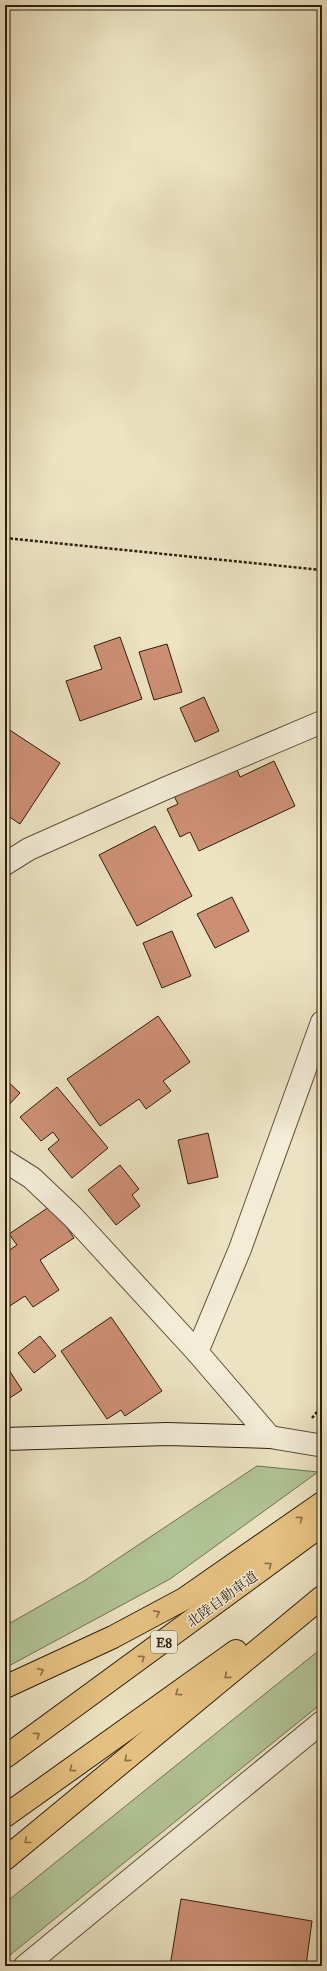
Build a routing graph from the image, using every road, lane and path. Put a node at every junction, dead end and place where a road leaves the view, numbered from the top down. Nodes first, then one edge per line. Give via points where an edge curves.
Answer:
1 (5, 538) edge
2 (322, 570) edge
3 (322, 722) edge
4 (5, 864) edge
5 (322, 1022) edge
6 (5, 1161) edge
7 (197, 1352) junction
8 (270, 1437) junction
9 (5, 1439) edge
10 (318, 1445) dead end
11 (322, 1503) edge
12 (322, 1525) edge
13 (322, 1587) edge
14 (322, 1597) edge
15 (5, 1687) edge
16 (322, 1722) edge
17 (5, 1758) edge
18 (5, 1816) edge
19 (5, 1859) edge
20 (25, 1966) edge

1 - 2 path
3 - 4 street via 164,788 29,849
5 - 7 street via 240,1249
6 - 7 street via 32,1178 73,1217
7 - 8 street
8 - 9 street via 167,1434
8 - 10 street
15 -> 11 highway via 113,1637 184,1599
17 -> 12 highway, 北陸自動車道 / E8
13 -> 18 highway
14 -> 19 highway
16 - 20 street

